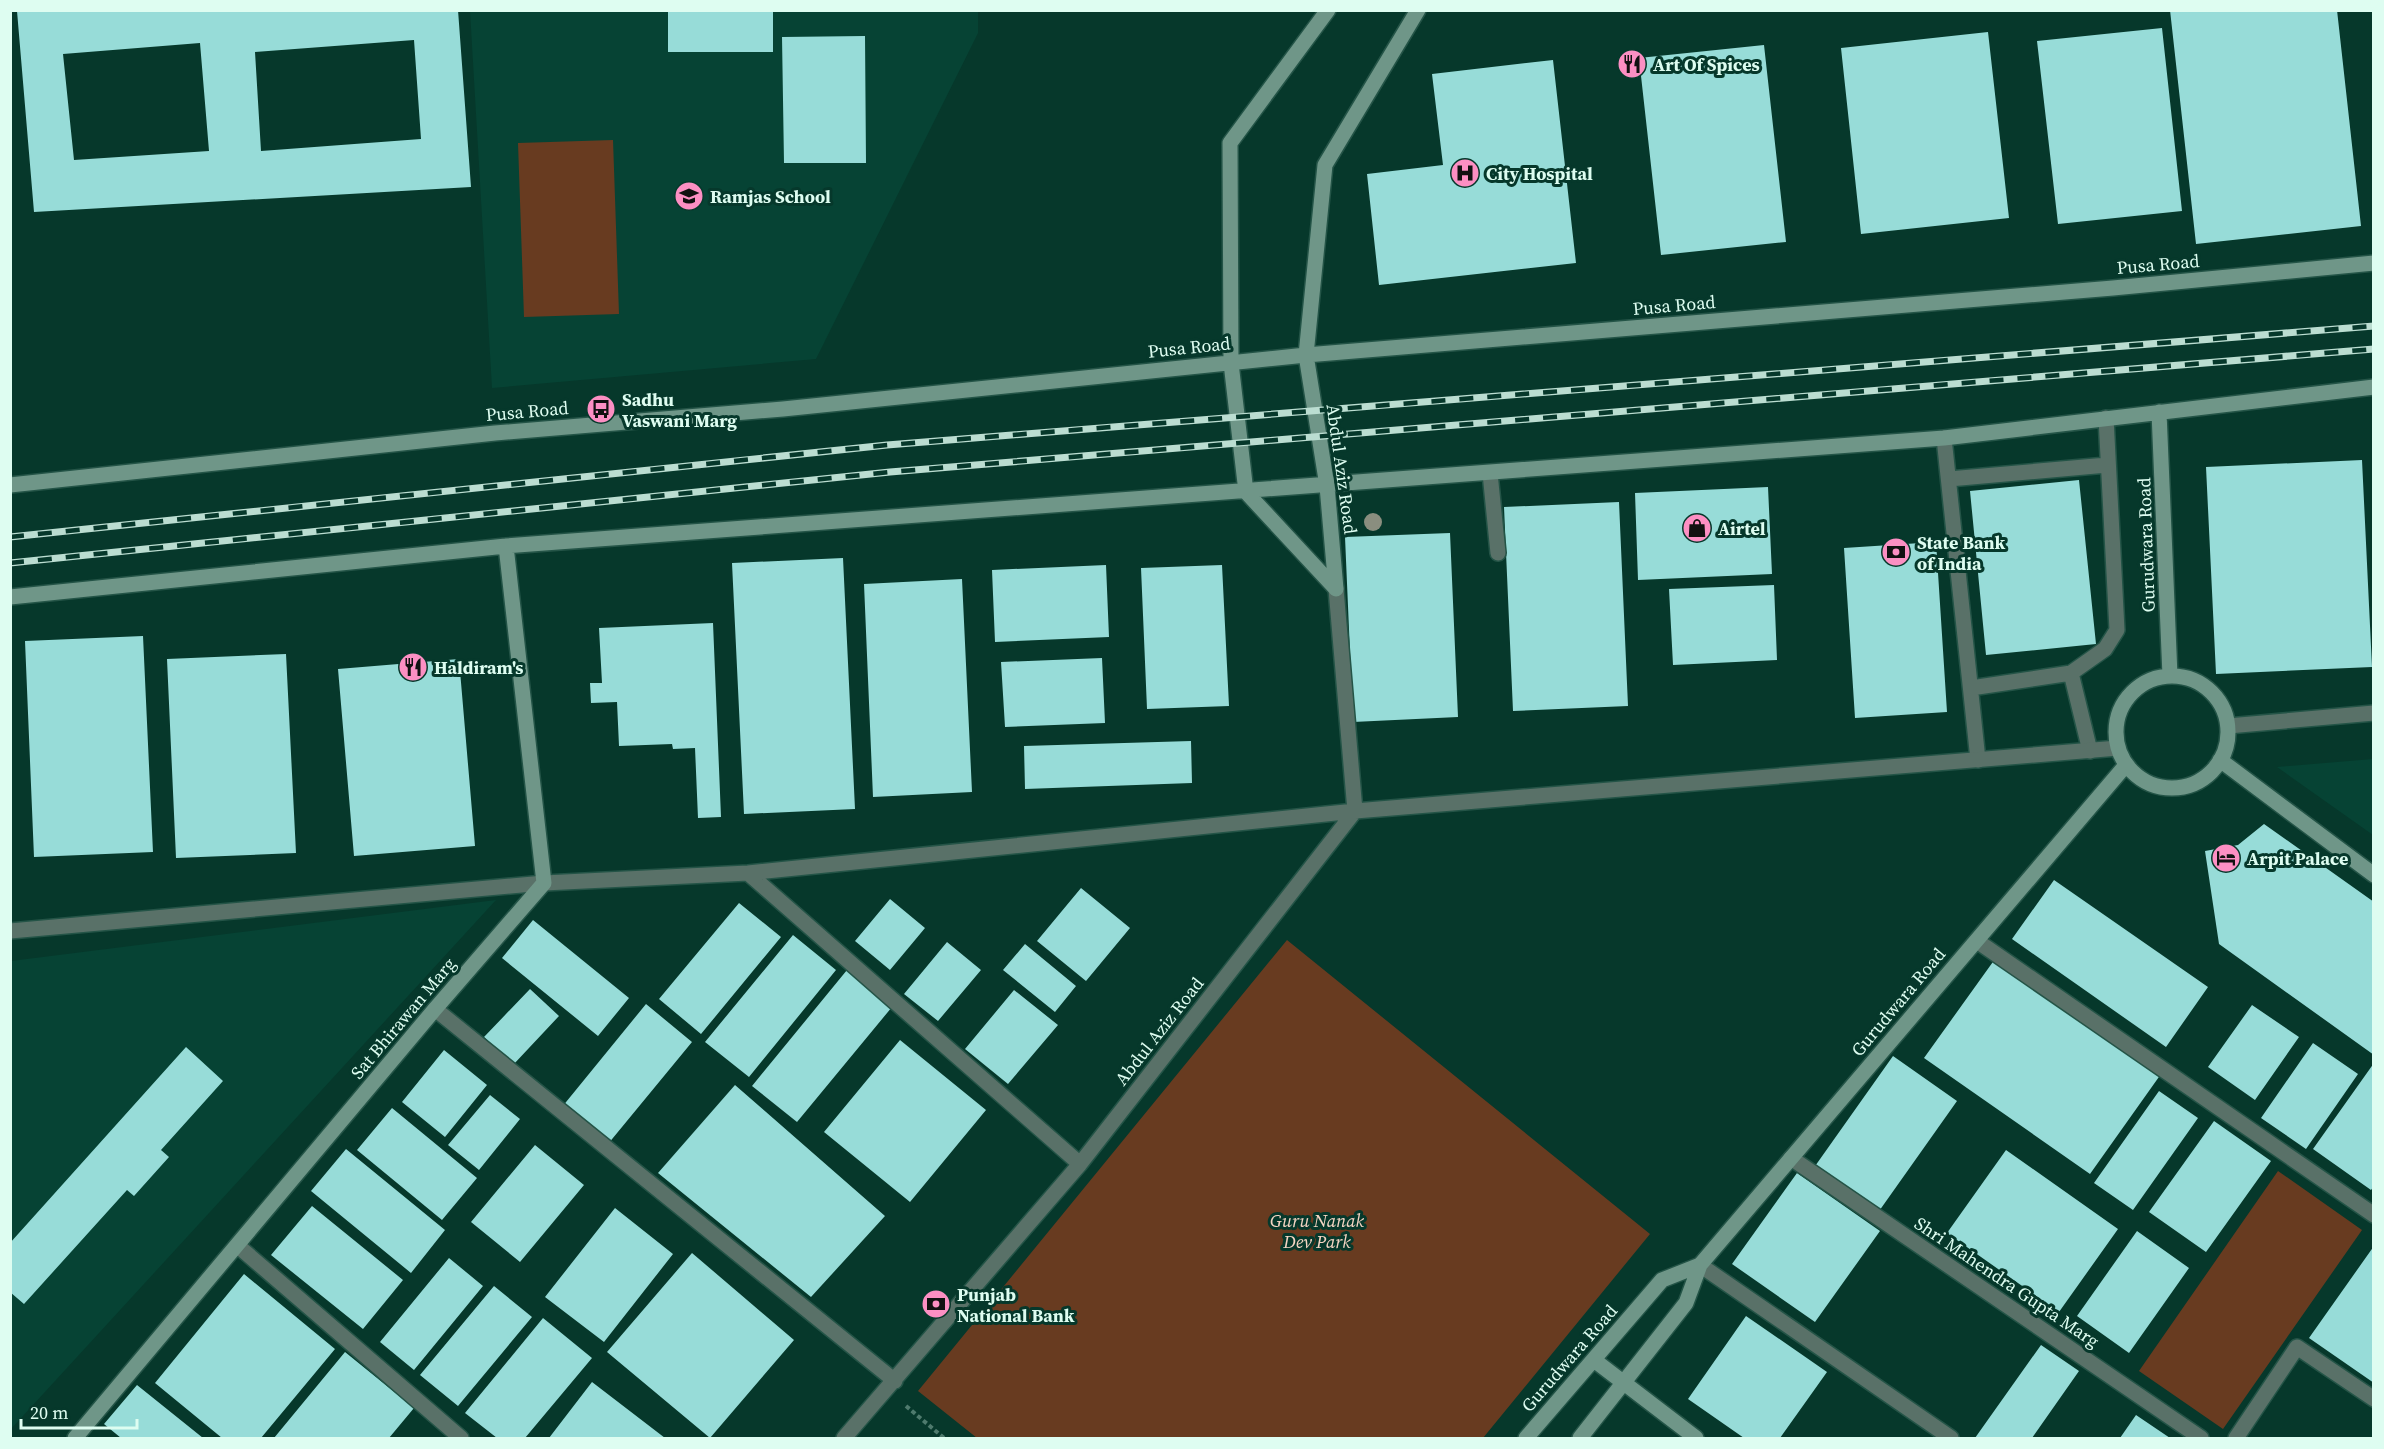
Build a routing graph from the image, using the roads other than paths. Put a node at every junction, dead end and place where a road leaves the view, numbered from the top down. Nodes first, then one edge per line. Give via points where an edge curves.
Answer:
1 (1328, 10) edge
2 (1418, 10) edge
3 (2373, 263) edge
4 (1306, 355) junction
5 (1231, 363) junction
6 (2373, 387) edge
7 (2159, 412) junction
8 (2106, 418) junction
9 (1944, 438) junction
10 (2107, 465) junction
11 (1490, 473) junction
12 (1948, 479) junction
13 (10, 485) edge
14 (1327, 486) junction
15 (1246, 492) junction
16 (506, 546) junction
17 (1498, 553) dead end
18 (1336, 589) junction
19 (10, 597) edge
20 (2071, 673) junction
21 (2170, 676) junction
22 (1971, 688) junction
23 (2373, 713) edge
24 (2228, 726) junction
25 (2118, 748) junction
26 (2090, 750) junction
27 (1978, 760) junction
28 (2220, 760) junction
29 (2126, 765) junction
30 (1355, 811) junction
31 (748, 873) junction
32 (2373, 875) edge
33 (544, 883) junction
34 (10, 930) edge
35 (1977, 941) junction
36 (435, 1009) junction
37 (1791, 1158) junction
38 (1080, 1164) junction
39 (2373, 1215) edge
40 (238, 1246) junction
41 (1700, 1265) junction
42 (1594, 1360) junction
43 (890, 1385) junction
44 (1624, 1386) junction
45 (2373, 1399) edge
46 (75, 1438) edge
47 (461, 1438) edge
48 (844, 1438) edge
49 (1526, 1438) edge
50 (1580, 1438) edge
51 (1696, 1438) edge
52 (1951, 1438) edge
53 (2201, 1438) edge
54 (2236, 1438) edge

1 - 5 main road via 1230,143
2 - 4 main road, Abdul Aziz Road via 1325,165
3 - 4 main road, Pusa Road
4 - 5 main road, Pusa Road
4 - 14 main road, Abdul Aziz Road
5 - 13 main road, Pusa Road via 783,409 495,433
5 - 15 main road
6 - 7 main road
7 - 8 main road
7 - 21 main road, Gurudwara Road
8 - 9 main road
8 - 10 street
9 - 11 main road
9 - 12 street
10 - 12 street
10 - 20 street via 2117,630 2105,649
11 - 14 main road
11 - 17 street
12 - 22 street
14 - 15 main road
14 - 18 main road, Abdul Aziz Road
15 - 16 main road
15 - 18 main road
16 - 19 main road
16 - 33 main road
18 - 30 street, Abdul Aziz Road
20 - 22 street
20 - 26 street
21 - 24 main road via 2198,681 2213,693
21 - 25 main road via 2143,683 2129,695 2115,730
22 - 27 street
23 - 24 street
24 - 28 main road via 2227,744
25 - 26 street
25 - 29 main road
26 - 27 street
27 - 30 street
28 - 29 main road via 2201,779 2175,788 2157,786
28 - 32 main road
29 - 35 main road, Gurudwara Road
30 - 31 street
30 - 38 street, Abdul Aziz Road
31 - 33 street
31 - 38 street
33 - 34 street
33 - 36 main road, Sat Bhirawan Marg
35 - 37 main road, Gurudwara Road
35 - 39 street
36 - 40 main road, Sat Bhirawan Marg
36 - 43 street
37 - 41 main road, Gurudwara Road
37 - 53 street, Shri Mahendra Gupta Marg
38 - 43 street, Abdul Aziz Road
40 - 46 main road, Sat Bhirawan Marg
40 - 47 street
41 - 42 main road, Gurudwara Road via 1662,1280
41 - 44 main road, Gurudwara Road via 1686,1303
41 - 52 street
42 - 44 main road
42 - 49 main road, Gurudwara Road
43 - 48 street, Abdul Aziz Road
44 - 50 main road, Gurudwara Road
44 - 51 main road
45 - 54 street via 2296,1347

